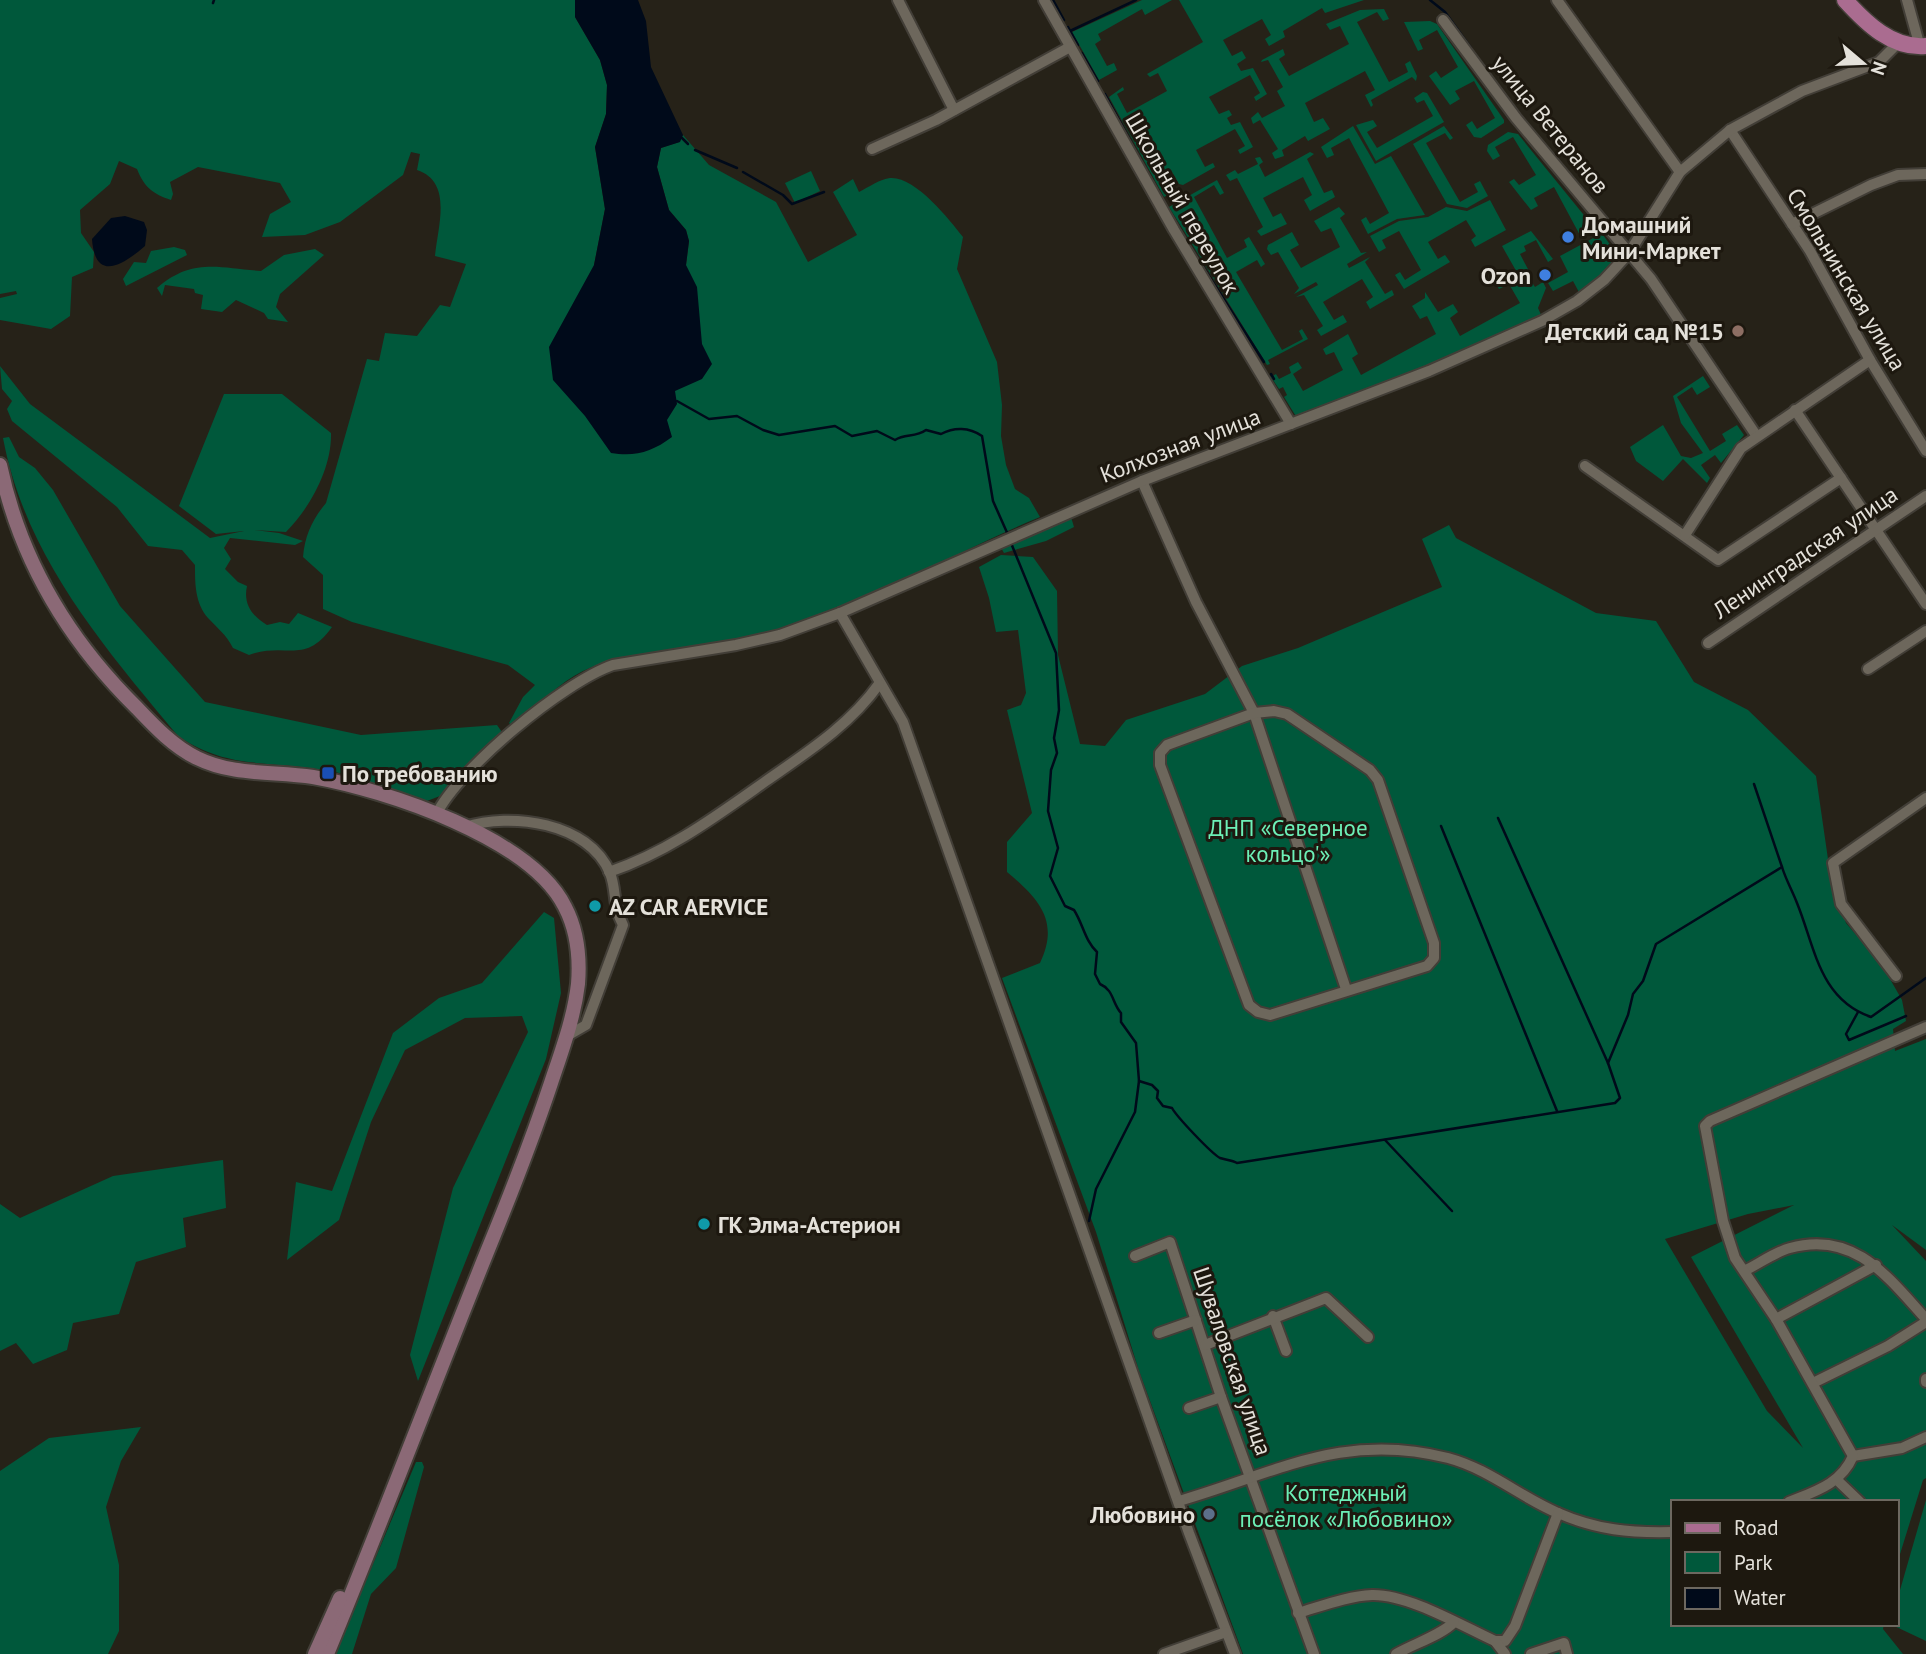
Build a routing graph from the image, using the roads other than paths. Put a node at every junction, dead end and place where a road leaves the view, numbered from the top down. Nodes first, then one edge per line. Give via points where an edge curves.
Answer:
1 (898, 0) edge
2 (1044, 0) edge
3 (1557, 0) edge
4 (1845, 0) edge
5 (1907, 0) edge
6 (1443, 20) dead end
7 (1898, 43) junction
8 (1923, 46) edge
9 (1070, 47) junction
10 (954, 110) junction
11 (1730, 131) junction
12 (872, 149) dead end
13 (1680, 172) junction
14 (1926, 174) edge
15 (1792, 224) junction
16 (1629, 253) junction
17 (1870, 360) junction
18 (1796, 410) junction
19 (1291, 424) junction
20 (1756, 435) junction
21 (1926, 451) edge
22 (0, 465) edge
23 (1585, 466) dead end
24 (1841, 478) junction
25 (1142, 481) junction
26 (1926, 496) edge
27 (1876, 529) junction
28 (1685, 535) junction
29 (1926, 604) edge
30 (840, 613) junction
31 (1926, 631) edge
32 (1708, 643) dead end
33 (1868, 669) dead end
34 (879, 684) junction
35 (1254, 713) junction
36 (1926, 798) edge
37 (436, 815) junction
38 (465, 827) junction
39 (609, 872) junction
40 (1896, 976) dead end
41 (1346, 989) junction
42 (1926, 1027) edge
43 (567, 1035) junction
44 (1135, 1256) dead end
45 (1876, 1265) junction
46 (1746, 1270) junction
47 (1273, 1316) junction
48 (1776, 1319) junction
49 (1196, 1320) junction
50 (1926, 1321) edge
51 (1159, 1333) dead end
52 (1368, 1336) dead end
53 (1205, 1345) junction
54 (1286, 1350) dead end
55 (1813, 1382) junction
56 (1221, 1397) junction
57 (1189, 1408) dead end
58 (1926, 1437) edge
59 (405, 1453) junction
60 (1853, 1456) junction
61 (1251, 1476) junction
62 (1838, 1480) junction
63 (1793, 1500) edge
64 (1858, 1500) edge
65 (1179, 1501) junction
66 (1558, 1513) junction
67 (1671, 1532) edge
68 (1298, 1612) junction
69 (1454, 1622) junction
70 (1226, 1632) junction
71 (1494, 1641) junction
72 (315, 1654) edge
73 (327, 1654) edge
74 (1164, 1654) edge
75 (1235, 1654) edge
76 (1314, 1654) edge
77 (1396, 1654) edge
78 (1506, 1654) edge
79 (1531, 1654) edge
80 (1567, 1654) edge

1 - 10 street
2 - 9 street, Школьный переулок
3 - 13 street
4 - 7 main road
5 - 8 street
6 - 16 street, улица Ветеранов via 1516,118
7 - 8 main road
7 - 11 street, Колхозная улица via 1879,62 1802,91
9 - 10 street
9 - 19 street, Школьный переулок
10 - 12 street
11 - 13 street, Колхозная улица
11 - 15 street, Смольнинская улица
13 - 16 street, Колхозная улица
14 - 15 street via 1899,175 1871,185
15 - 17 street, Смольнинская улица
16 - 19 street, Колхозная улица via 1577,301 1542,321
16 - 20 street, улица Ветеранов
17 - 18 street
17 - 21 street, Смольнинская улица
18 - 20 street
18 - 24 street
19 - 25 street, Колхозная улица
20 - 28 street via 1741,448
22 - 37 main road via 28,557 63,621 112,683 181,749 221,767 314,778
23 - 28 street
24 - 27 street
24 - 28 street via 1718,560
25 - 30 street, Колхозная улица
25 - 35 street via 1196,601
26 - 27 street, Ленинградская улица
27 - 29 street
27 - 32 street, Ленинградская улица
30 - 34 street
30 - 37 street, Колхозная улица via 780,635 597,670 515,730 457,784
31 - 33 street
34 - 39 street via 864,706 816,746 716,816 648,859
34 - 65 street via 903,722
35 - 41 street
35 - 41 street via 1273,710 1287,714 1370,770 1378,780 1430,930 1434,958 1427,966
35 - 41 street via 1167,745 1160,753 1160,765 1249,1005 1270,1015
36 - 40 street via 1833,863 1841,904
37 - 38 main road
38 - 39 street via 495,820 539,824 570,834 592,849
38 - 43 main road via 527,861 565,907 578,957 578,984
39 - 43 street via 614,908 624,925 586,1025
42 - 46 street via 1705,1126 1723,1221 1735,1258
43 - 59 main road via 530,1143
44 - 49 street, Шуваловская улица via 1170,1242
45 - 46 street via 1860,1254 1816,1243 1788,1248
45 - 48 street
45 - 50 street
46 - 48 street
47 - 52 street via 1326,1298
47 - 53 street
47 - 54 street
48 - 55 street
49 - 51 street
49 - 53 street, Шуваловская улица
50 - 55 street via 1888,1346
53 - 56 street, Шуваловская улица
55 - 60 street
56 - 57 street
56 - 61 street, Шуваловская улица
58 - 60 street via 1902,1448
59 - 72 main road
59 - 73 main road
60 - 62 street
61 - 65 street
61 - 66 street via 1330,1452 1420,1453 1495,1477
61 - 68 street, Шуваловская улица
62 - 63 street
62 - 64 street
65 - 70 street
66 - 67 street via 1622,1533
66 - 71 street via 1515,1626 1505,1641
68 - 69 street via 1383,1595
68 - 76 street, Шуваловская улица
69 - 71 street
69 - 77 street
70 - 74 street
70 - 75 street
71 - 78 street
79 - 80 street via 1564,1643

